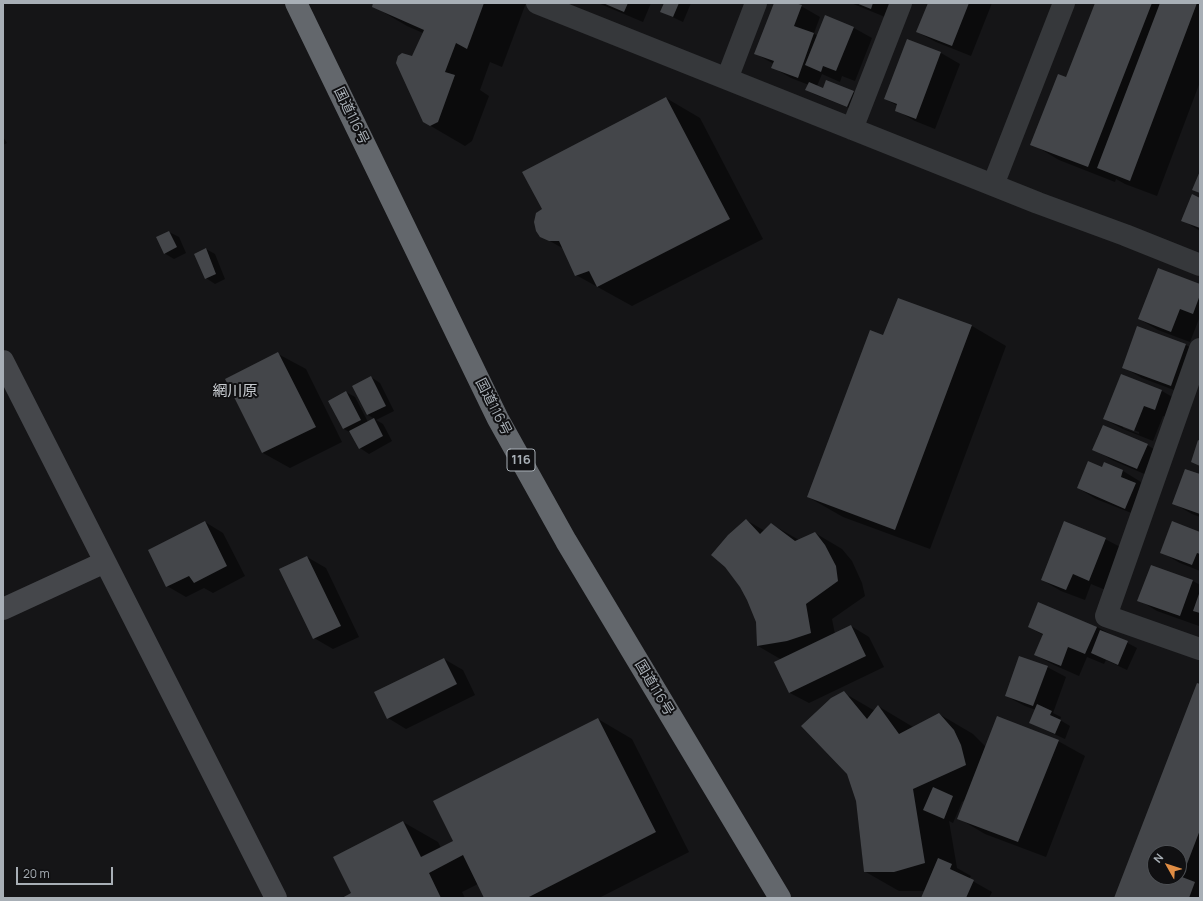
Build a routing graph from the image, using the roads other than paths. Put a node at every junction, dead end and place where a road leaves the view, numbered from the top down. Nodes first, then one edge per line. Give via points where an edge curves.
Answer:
1 (296, 3) edge
2 (537, 3) edge
3 (756, 3) edge
4 (901, 3) edge
5 (1064, 3) edge
6 (727, 79) junction
7 (852, 129) junction
8 (993, 185) junction
9 (1200, 265) edge
10 (1200, 349) edge
11 (3, 361) edge
12 (105, 562) junction
13 (3, 609) edge
14 (1200, 649) edge
15 (276, 898) edge
16 (780, 898) edge

1 - 16 highway, 国道116号 / 116 via 498,419 566,541
2 - 6 street
3 - 6 street
4 - 7 street
5 - 8 street
6 - 7 street
7 - 8 street
8 - 9 street
10 - 14 street via 1106,616
11 - 12 street
12 - 13 street
12 - 15 street

